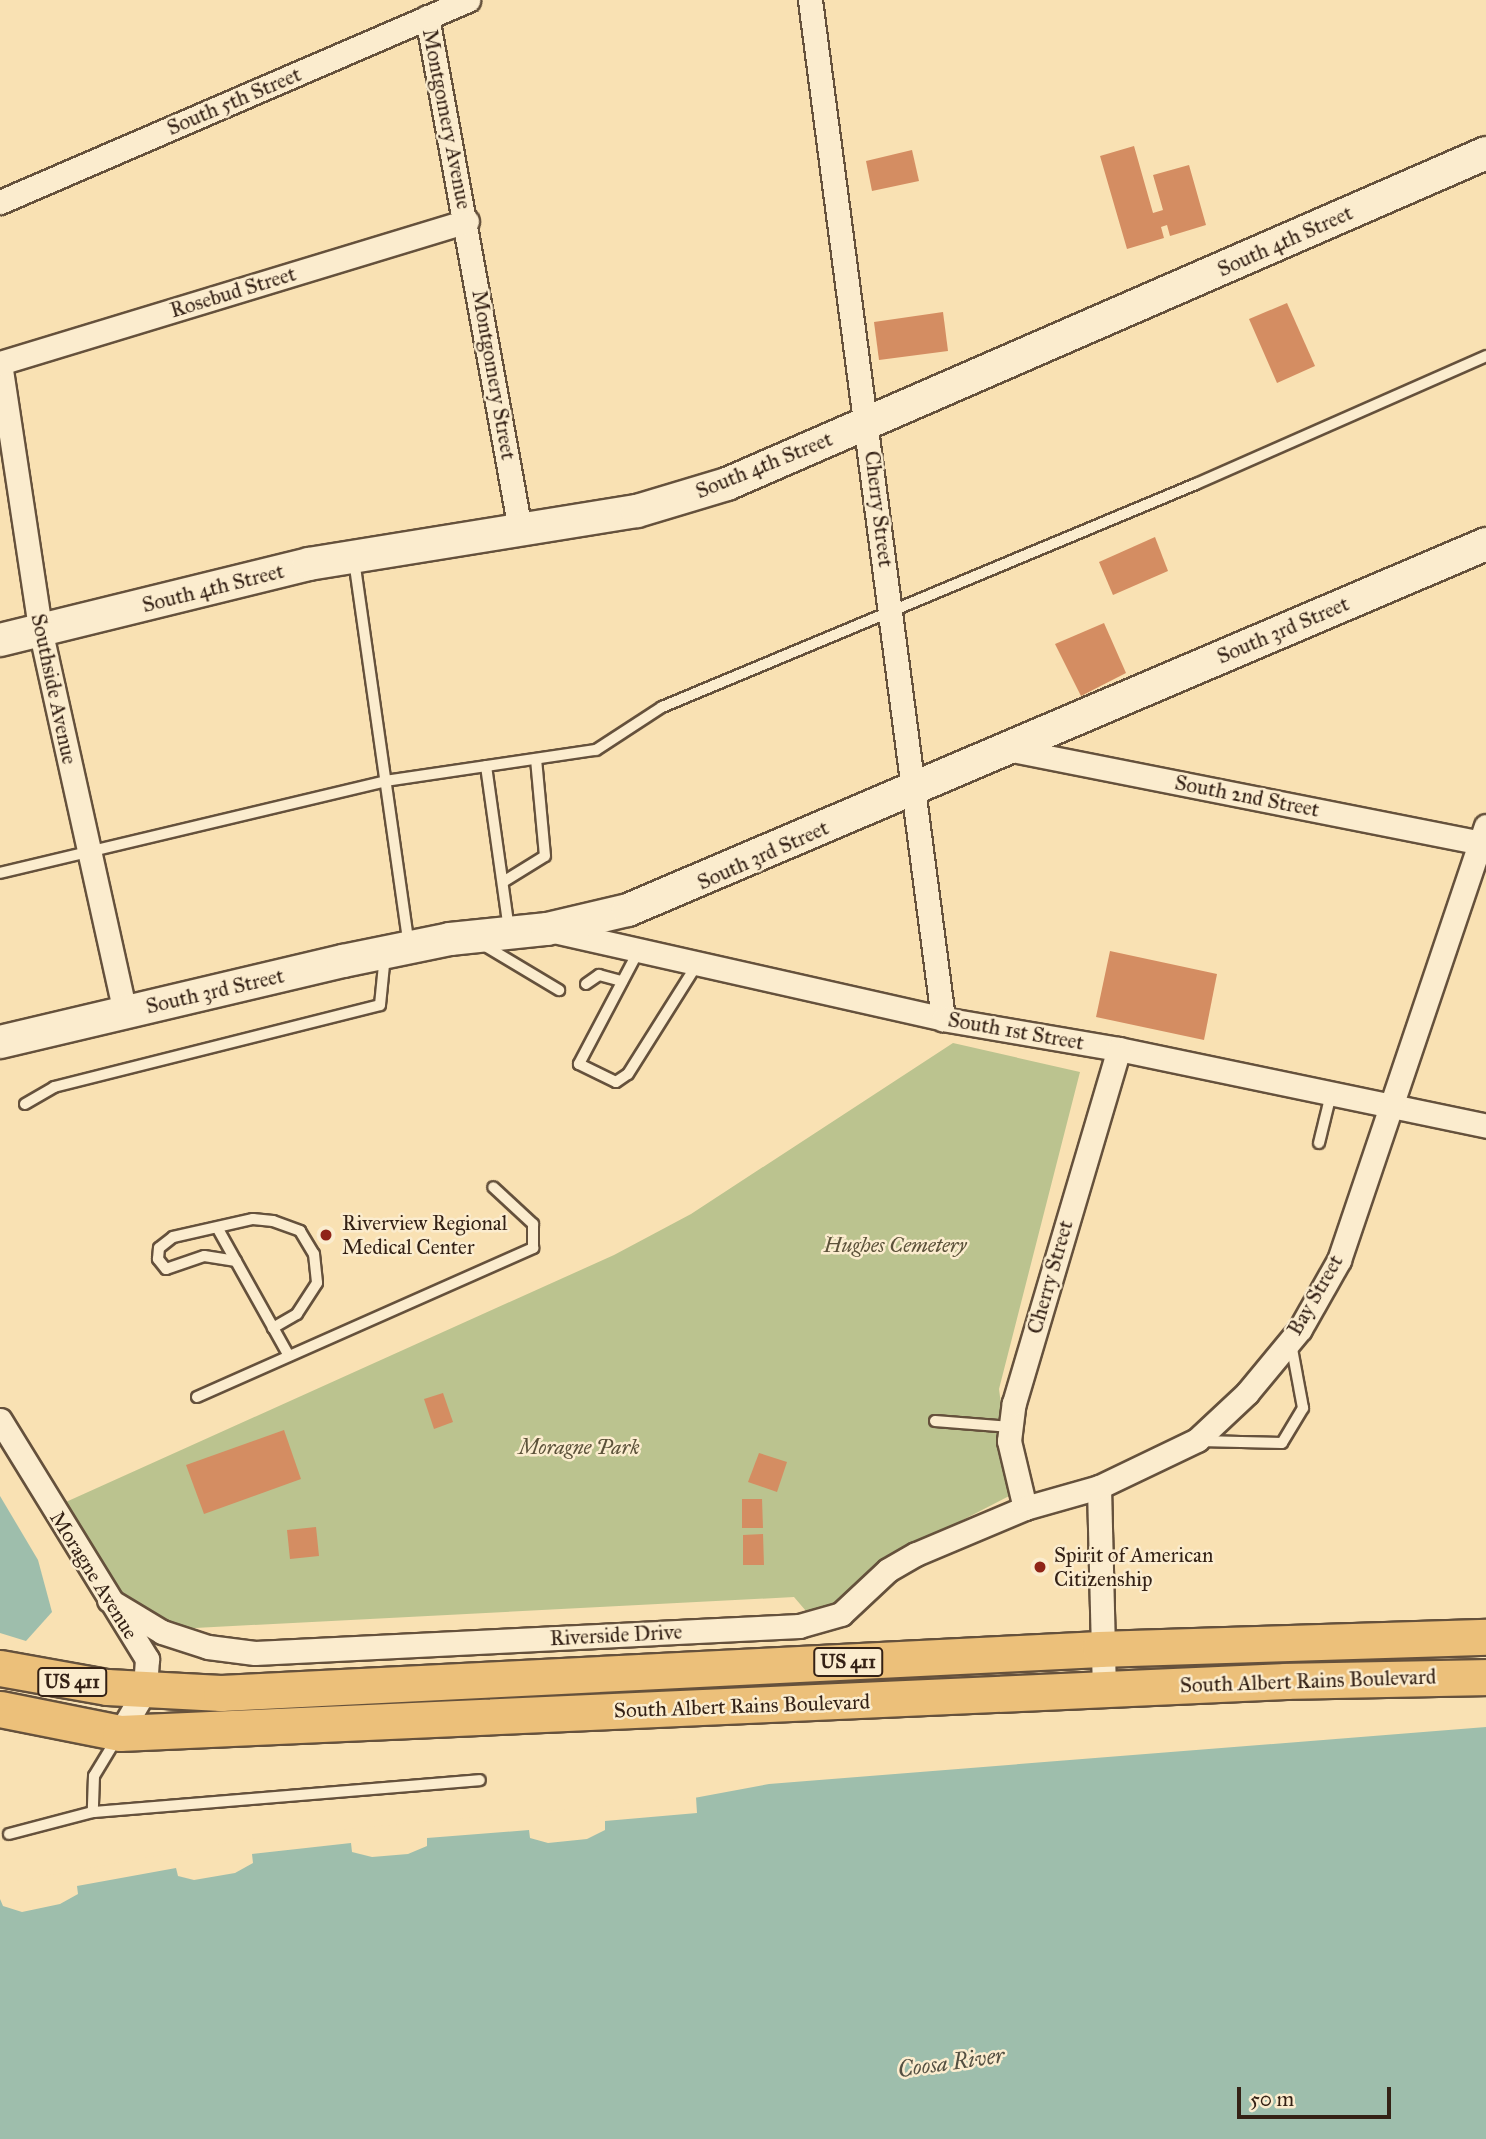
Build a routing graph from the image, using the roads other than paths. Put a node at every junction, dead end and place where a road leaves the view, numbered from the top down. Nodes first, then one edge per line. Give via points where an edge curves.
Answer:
1 (468, 0) edge
2 (810, 0) edge
3 (427, 17) junction
4 (1486, 153) edge
5 (0, 202) edge
6 (467, 221) junction
7 (1486, 356) edge
8 (0, 363) edge
9 (868, 422) junction
10 (520, 529) junction
11 (1486, 544) edge
12 (354, 557) junction
13 (892, 611) junction
14 (40, 629) junction
15 (0, 640) edge
16 (1007, 749) junction
17 (536, 759) junction
18 (486, 766) junction
19 (386, 781) junction
20 (916, 788) junction
21 (1484, 838) edge
22 (89, 851) junction
23 (0, 873) edge
24 (503, 882) junction
25 (547, 929) junction
26 (510, 933) junction
27 (470, 937) junction
28 (397, 950) junction
29 (639, 950) junction
30 (698, 963) junction
31 (622, 981) junction
32 (586, 984) dead end
33 (559, 989) dead end
34 (125, 1013) junction
35 (943, 1019) junction
36 (0, 1042) edge
37 (1119, 1049) junction
38 (1331, 1094) junction
39 (25, 1104) dead end
40 (1388, 1106) junction
41 (1486, 1126) edge
42 (1319, 1143) dead end
43 (494, 1187) dead end
44 (218, 1229) junction
45 (236, 1261) junction
46 (273, 1328) junction
47 (1290, 1340) junction
48 (289, 1356) junction
49 (197, 1397) dead end
50 (0, 1420) edge
51 (935, 1422) dead end
52 (1011, 1427) junction
53 (1197, 1440) junction
54 (1099, 1487) junction
55 (1026, 1508) junction
56 (109, 1600) junction
57 (1486, 1637) edge
58 (1100, 1649) junction
59 (0, 1668) edge
60 (1486, 1676) edge
61 (145, 1690) junction
62 (1104, 1690) junction
63 (0, 1709) edge
64 (120, 1733) junction
65 (480, 1780) dead end
66 (93, 1812) junction
67 (9, 1834) dead end

1 - 3 street, South 5th Street
2 - 9 street, Cherry Street
3 - 5 street, South 5th Street
3 - 6 street, Montgomery Avenue
4 - 9 street, South 4th Street
6 - 8 street, Rosebud Street
6 - 10 street, Montgomery Street
7 - 13 lane
8 - 14 street, Southside Avenue
9 - 10 street, South 4th Street via 727,484 637,511
9 - 13 street, Cherry Street
10 - 12 street, South 4th Street
11 - 16 street, South 3rd Street
12 - 14 street, South 4th Street
12 - 19 lane
13 - 17 lane via 662,707 596,750
13 - 20 street, Cherry Street
14 - 15 street, South 4th Street
14 - 22 street, Southside Avenue
16 - 20 street, South 3rd Street
16 - 21 street, South 2nd Street
17 - 18 lane
17 - 24 lane via 545,856
18 - 19 lane
18 - 24 lane
19 - 22 lane
19 - 28 lane
20 - 25 street, South 3rd Street via 676,893
20 - 35 street, Cherry Street
21 - 40 street, Bay Street
22 - 23 lane
22 - 34 street, Southside Avenue
24 - 26 lane
25 - 26 street, South 3rd Street
25 - 29 street, South 1st Street
26 - 27 street, South 3rd Street
27 - 28 street, South 3rd Street
27 - 33 lane
28 - 34 street, South 3rd Street
28 - 39 lane via 380,1005 54,1087
29 - 30 street, South 1st Street
29 - 31 lane
30 - 31 lane via 628,1074 615,1082 579,1064 600,1012
30 - 35 street, South 1st Street
31 - 32 lane via 599,975
34 - 36 street, South 3rd Street
35 - 37 street, South 1st Street
37 - 38 street, South 1st Street
37 - 52 street, Cherry Street via 1073,1193
38 - 40 street, South 1st Street
38 - 42 lane
40 - 41 street, South 1st Street
40 - 47 street, Bay Street via 1339,1260
43 - 48 lane via 533,1224 533,1248
44 - 45 lane
44 - 45 lane via 173,1237 159,1248 158,1259 166,1269 204,1256
44 - 46 lane via 253,1219 273,1220 300,1231 314,1254 317,1283 309,1298 296,1314
45 - 46 lane
46 - 48 lane
47 - 53 street, Bay Street via 1247,1393
47 - 53 lane via 1303,1408 1282,1443
48 - 49 lane
50 - 56 street, Moragne Avenue
51 - 52 lane
52 - 55 street, Cherry Street via 1009,1441
53 - 54 street, Bay Street
54 - 55 street, Riverside Drive
54 - 58 street
55 - 56 street, Riverside Drive via 916,1554 888,1570 841,1614 800,1626 255,1653 208,1647 162,1632
56 - 61 street, Moragne Avenue via 147,1659
57 - 58 main road, South Albert Rains Boulevard / US 411
58 - 61 main road, South Albert Rains Boulevard / US 411 via 220,1693
58 - 62 street
59 - 61 main road, South Albert Rains Boulevard / US 411
60 - 62 main road, South Albert Rains Boulevard / US 411
61 - 64 street
62 - 64 main road, South Albert Rains Boulevard / US 411
63 - 64 main road, South Albert Rains Boulevard / US 411
64 - 66 lane via 94,1776
65 - 66 lane
66 - 67 lane

